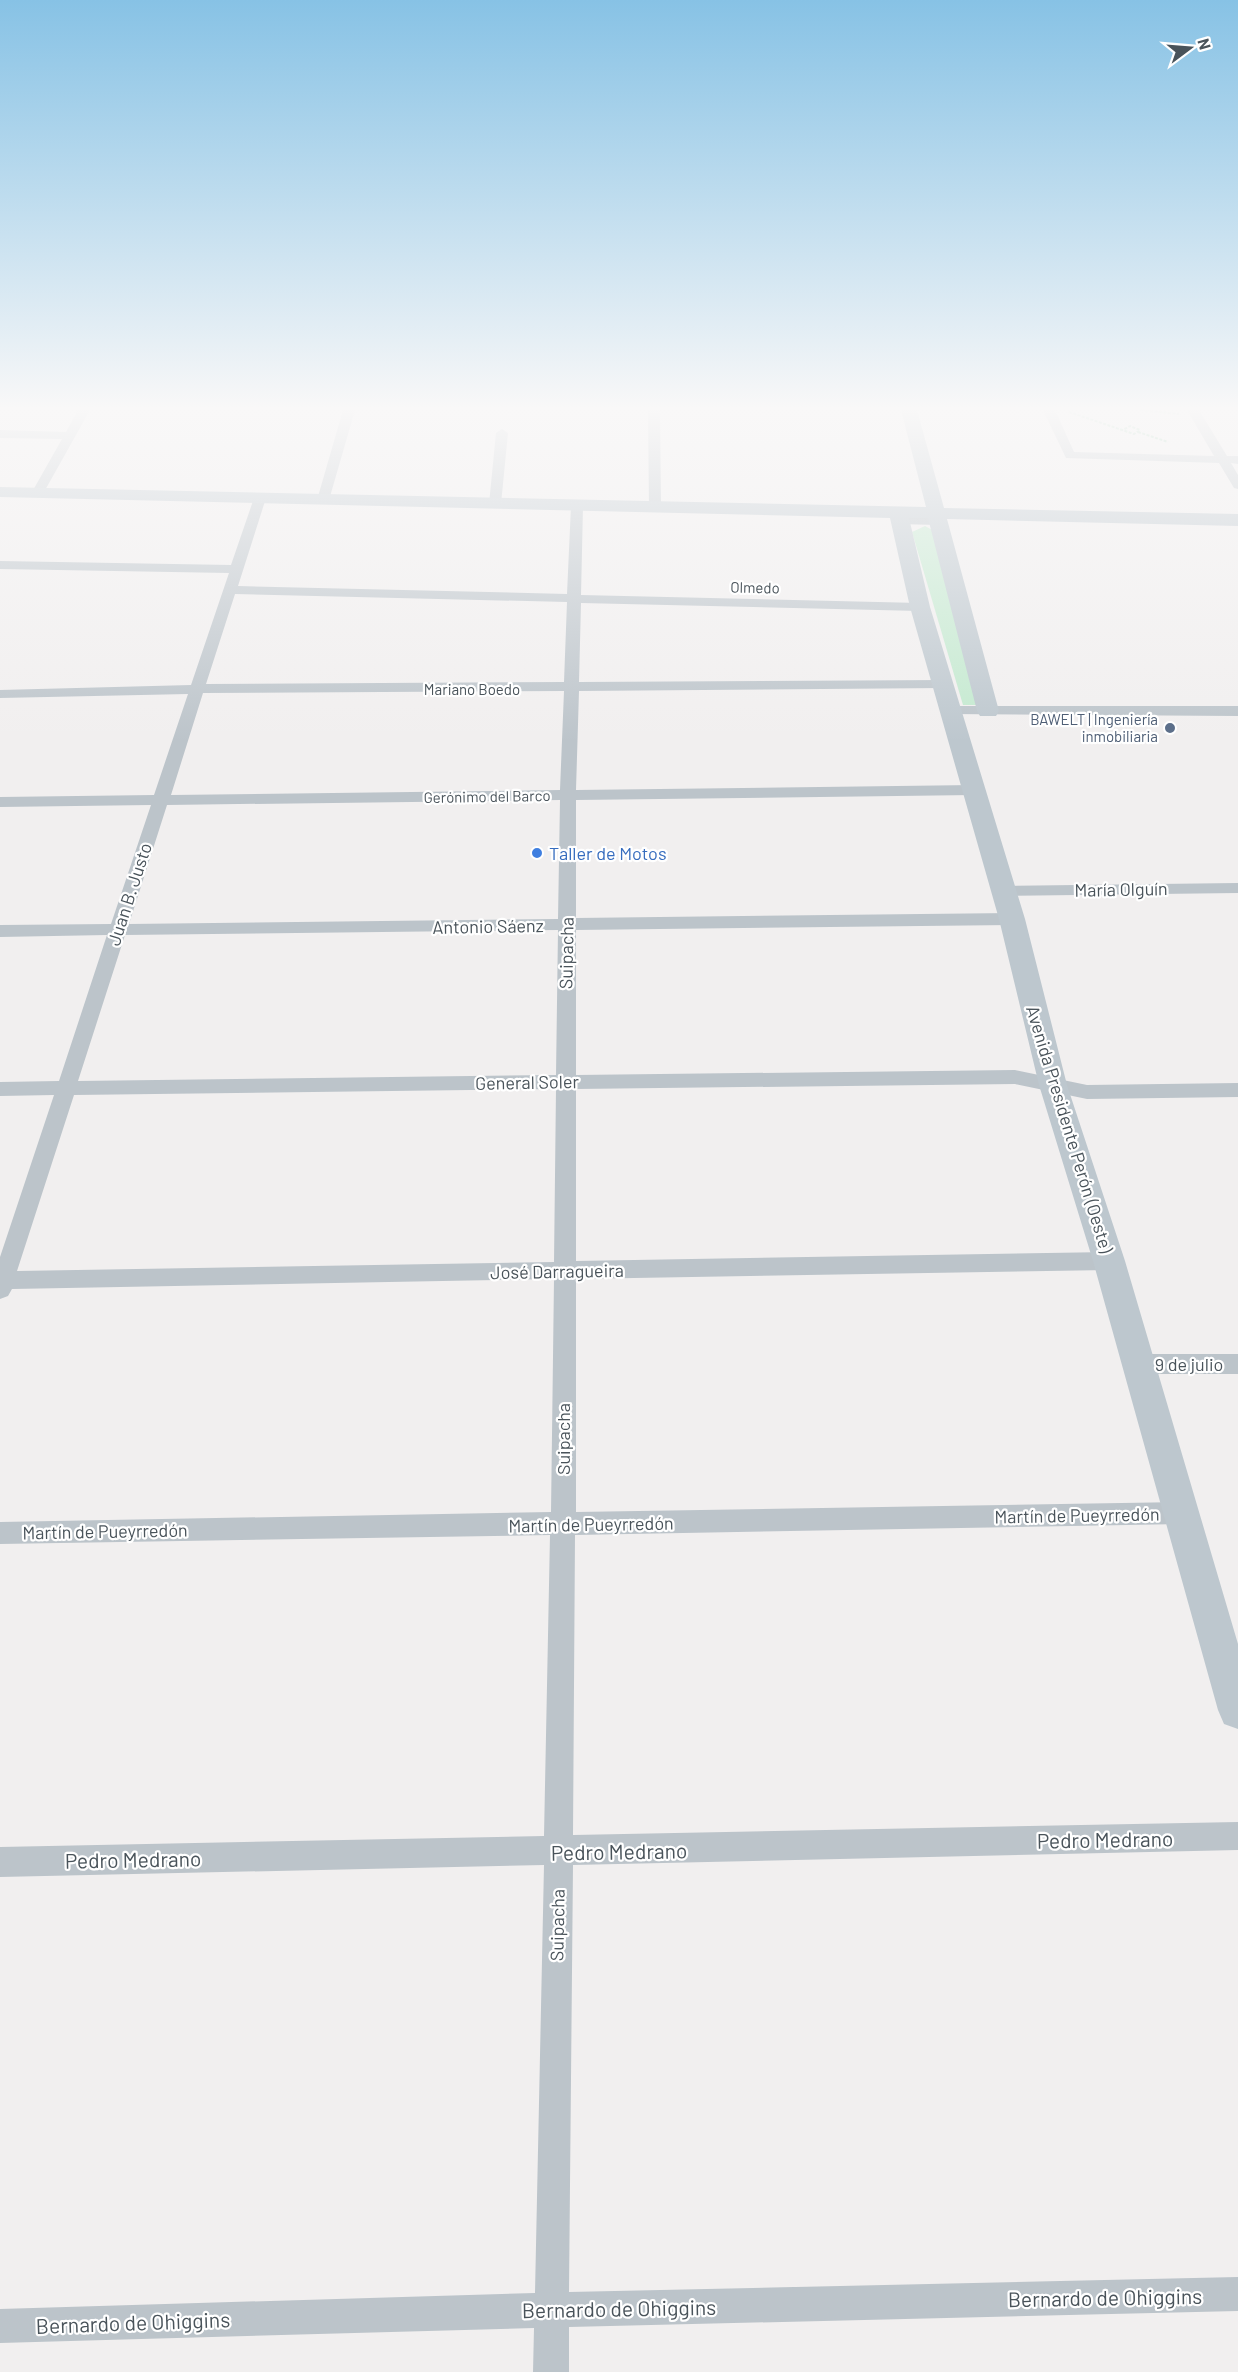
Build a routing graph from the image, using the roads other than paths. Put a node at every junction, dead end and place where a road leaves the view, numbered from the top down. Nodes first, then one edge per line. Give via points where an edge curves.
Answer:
1 (253, 521) edge
2 (577, 521) edge
3 (900, 521) edge
4 (940, 521) edge
5 (0, 565) edge
6 (238, 569) junction
7 (230, 590) junction
8 (574, 599) junction
9 (920, 607) junction
10 (944, 684) junction
11 (198, 689) junction
12 (572, 689) junction
13 (0, 694) edge
14 (952, 711) junction
15 (988, 711) junction
16 (1238, 711) edge
17 (974, 790) junction
18 (568, 795) junction
19 (160, 800) junction
20 (0, 802) edge
21 (1238, 888) edge
22 (1004, 891) junction
23 (1012, 919) junction
24 (566, 925) junction
25 (118, 929) junction
26 (0, 932) edge
27 (564, 1082) junction
28 (1053, 1085) junction
29 (65, 1088) junction
30 (0, 1089) edge
31 (1238, 1090) edge
32 (1109, 1261) junction
33 (563, 1271) junction
34 (2, 1285) edge
35 (1140, 1364) junction
36 (1238, 1364) edge
37 (1182, 1513) junction
38 (563, 1524) junction
39 (0, 1533) edge
40 (1238, 1710) edge
41 (1238, 1836) edge
42 (558, 1852) junction
43 (0, 1862) edge
44 (1238, 2294) edge
45 (552, 2310) junction
46 (0, 2326) edge
47 (551, 2372) edge

1 - 6 street, Juan B. Justo
2 - 8 street, Suipacha
3 - 9 main road, Avenida Presidente Perón (Oeste)
4 - 15 main road
5 - 6 street
6 - 7 street, Juan B. Justo
7 - 8 street, Olmedo
7 - 11 street, Juan B. Justo
8 - 9 street, Olmedo
8 - 12 street, Suipacha
9 - 10 main road, Avenida Presidente Perón (Oeste)
10 - 12 street, Mariano Boedo
10 - 14 main road, Avenida Presidente Perón (Oeste)
11 - 12 street, Mariano Boedo
11 - 13 street, Mariano Boedo
11 - 19 street, Juan B. Justo
12 - 18 street, Suipacha
14 - 15 street
14 - 17 main road, Avenida Presidente Perón (Oeste)
15 - 16 street
17 - 18 street, Gerónimo del Barco
17 - 22 main road, Avenida Presidente Perón (Oeste)
18 - 19 street, Gerónimo del Barco
18 - 24 street, Suipacha
19 - 20 street, Gerónimo del Barco
19 - 25 street, Juan B. Justo
21 - 22 street, María Olguín
22 - 23 main road, Avenida Presidente Perón (Oeste)
23 - 24 street, Antonio Sáenz
23 - 28 main road, Avenida Presidente Perón (Oeste)
24 - 25 street, Antonio Sáenz
24 - 27 street, Suipacha
25 - 26 street, Antonio Sáenz
25 - 29 street, Juan B. Justo
27 - 28 street, General Soler via 1015,1077
27 - 29 street, General Soler
27 - 33 street, Suipacha
28 - 31 street, General Soler via 1087,1092
28 - 32 main road, Avenida Presidente Perón (Oeste)
29 - 30 street, General Soler
29 - 34 street, Juan B. Justo
32 - 33 street, José Darragueira
32 - 35 main road, Avenida Presidente Perón (Oeste)
33 - 34 street, José Darragueira
33 - 38 street, Suipacha
35 - 36 street, 9 de julio
35 - 37 main road, Avenida Presidente Perón (Oeste)
37 - 38 street, Martín de Pueyrredón
37 - 40 main road, Avenida Presidente Perón (Oeste)
38 - 39 street, Martín de Pueyrredón
38 - 42 street, Suipacha
41 - 42 street, Pedro Medrano
42 - 43 street, Pedro Medrano
42 - 45 street, Suipacha
44 - 45 street, Bernardo de Ohiggins
45 - 46 street, Bernardo de Ohiggins
45 - 47 street, Suipacha

